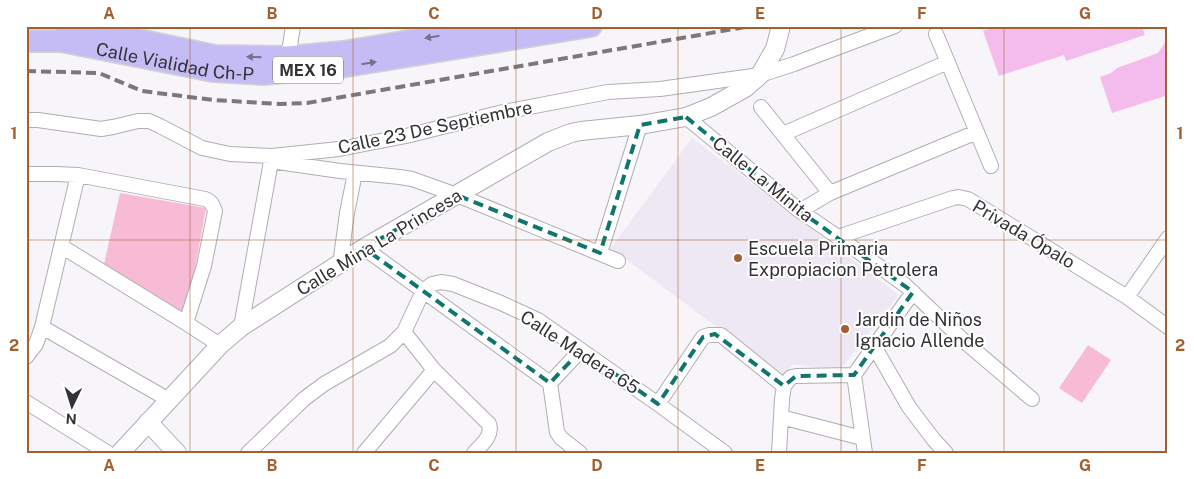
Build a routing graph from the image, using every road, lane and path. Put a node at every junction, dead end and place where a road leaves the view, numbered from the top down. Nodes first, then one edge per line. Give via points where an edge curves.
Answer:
1 (292, 26) edge
2 (498, 26) edge
3 (591, 26) edge
4 (781, 26) edge
5 (895, 26) edge
6 (26, 27) edge
7 (936, 34) dead end
8 (100, 35) edge
9 (26, 41) edge
10 (948, 62) junction
11 (287, 64) junction
12 (760, 75) junction
13 (761, 107) dead end
14 (686, 117) junction
15 (26, 120) edge
16 (640, 125) junction
17 (977, 132) junction
18 (782, 134) junction
19 (272, 158) junction
20 (991, 166) dead end
21 (355, 173) junction
22 (26, 174) edge
23 (78, 176) junction
24 (830, 193) junction
25 (456, 195) junction
26 (800, 211) junction
27 (838, 236) junction
28 (1168, 238) edge
29 (61, 246) junction
30 (364, 248) junction
31 (600, 252) junction
32 (618, 261) dead end
33 (340, 265) junction
34 (423, 290) junction
35 (913, 292) junction
36 (1127, 297) junction
37 (186, 323) junction
38 (42, 327) junction
39 (241, 327) junction
40 (1168, 327) edge
41 (404, 332) junction
42 (220, 345) junction
43 (874, 346) junction
44 (581, 350) junction
45 (26, 358) edge
46 (434, 370) junction
47 (854, 375) junction
48 (550, 383) junction
49 (784, 386) junction
50 (1032, 399) dead end
51 (169, 400) junction
52 (26, 402) edge
53 (658, 404) junction
54 (781, 417) junction
55 (148, 422) junction
56 (862, 438) junction
57 (108, 453) edge
58 (120, 453) edge
59 (177, 453) edge
60 (248, 453) edge
61 (364, 453) edge
62 (474, 453) edge
63 (580, 453) edge
64 (725, 453) edge
65 (779, 453) edge
66 (865, 453) edge
67 (946, 453) edge

1 - 11 street
2 -> 11 main road, Calle Vialidad Ch-P / MEX 16
11 -> 3 main road, Calle Vialidad Ch-P / MEX 16 via 340,67
4 - 12 street, Calle Mina La Princesa via 776,49
5 - 12 street, Calle 23 De Septiembre
6 - 8 main road, Calle Vialidad Ch-P / MEX 16
7 - 10 street
8 - 9 main road, Calle Vialidad Ch-P / MEX 16 via 61,41
8 - 11 main road, Calle Vialidad Ch-P / MEX 16 via 215,56
10 - 17 street
10 - 18 street
12 - 14 street, Calle Mina La Princesa via 745,88
12 - 19 street, Calle 23 De Septiembre via 660,89 608,92 503,112 406,136
13 - 18 street
14 - 16 street, Calle Mina La Princesa
14 - 26 street, Calle La Minita
15 - 19 street, Calle 23 De Septiembre via 101,129 149,121 211,151
16 - 25 street, Calle Mina La Princesa via 562,136
16 - 31 street
17 - 20 street
17 - 24 street
18 - 24 street
19 - 21 street via 313,168
19 - 39 street
21 - 25 street via 406,178
21 - 33 street
22 - 23 street
23 - 29 street
23 - 37 street via 205,198 212,203 215,211 204,266
24 - 26 street
25 - 30 street, Calle Mina La Princesa
25 - 31 street
26 - 27 street, Calle La Minita
27 - 35 street, Calle La Minita
27 - 36 street, Privada Ópalo via 954,198 968,199
28 - 36 street
29 - 37 street
29 - 38 street
30 - 33 street, Calle Mina La Princesa
30 - 34 street
31 - 32 street
33 - 39 street, Calle Mina La Princesa
34 - 41 street
34 - 44 street, Calle Madera 65 via 441,282 453,284 538,320
34 - 48 street
35 - 43 street
35 - 50 street, Calle La Minita
36 - 40 street, Privada Ópalo
37 - 42 street
38 - 45 street
38 - 51 street
39 - 42 street, Calle Mina La Princesa
41 - 46 street
41 - 60 street via 390,346 304,399
42 - 51 street, Calle Mina La Princesa
43 - 47 street
43 - 67 street via 909,407
44 - 48 street
44 - 53 street, Calle Madera 65
46 - 61 street
46 - 62 street via 490,424 488,437
47 - 49 street via 796,376 787,380
47 - 56 street
48 - 63 street via 557,432
49 - 53 street via 721,335 709,335
49 - 54 street
51 - 55 street, Calle Mina La Princesa
52 - 57 street
53 - 64 street, Calle Madera 65
54 - 56 street
54 - 65 street
55 - 58 street, Calle Mina La Princesa
55 - 59 street
56 - 66 street

